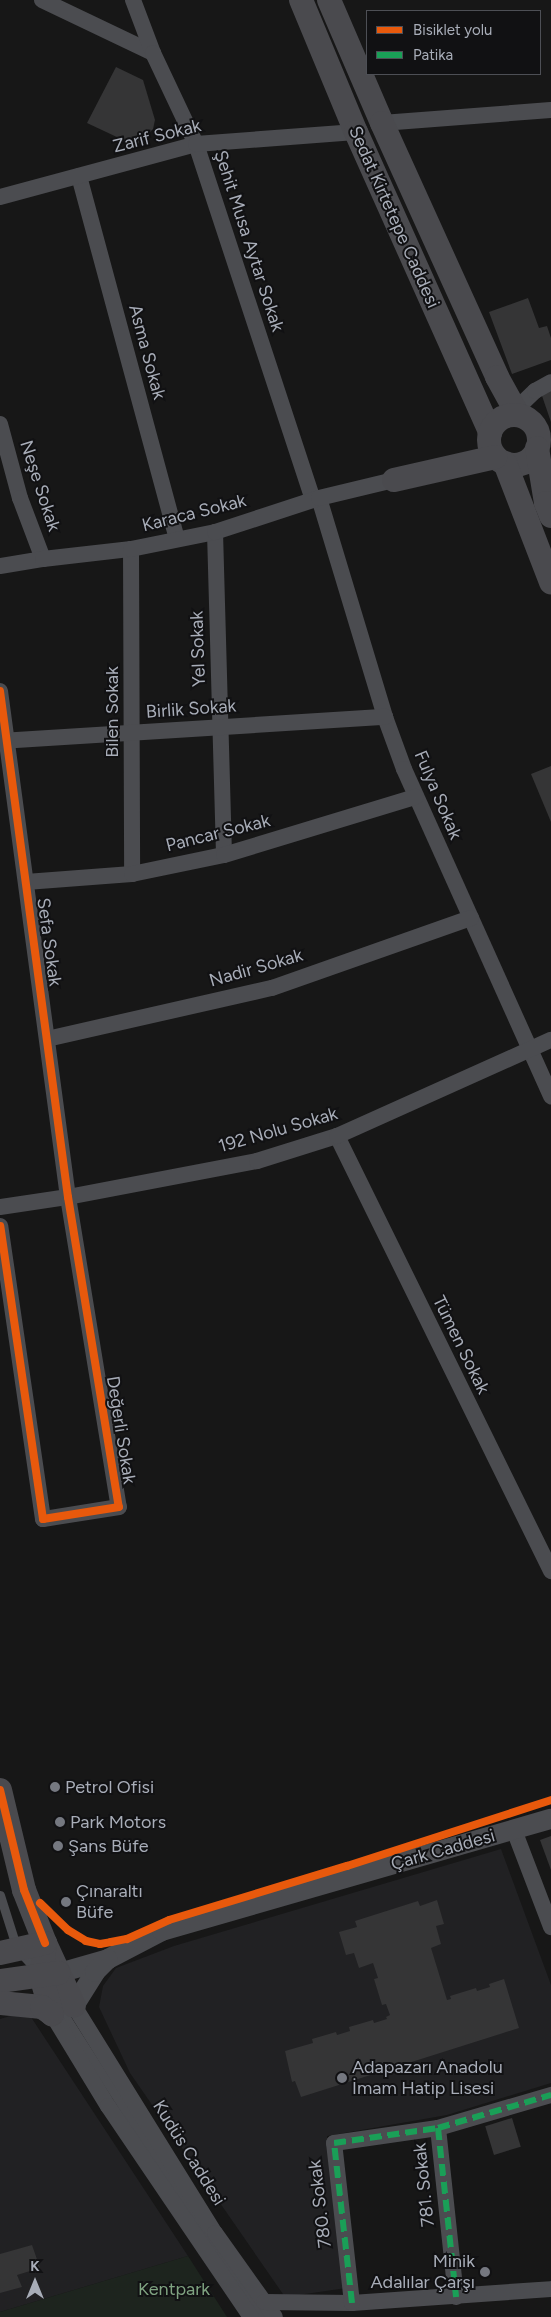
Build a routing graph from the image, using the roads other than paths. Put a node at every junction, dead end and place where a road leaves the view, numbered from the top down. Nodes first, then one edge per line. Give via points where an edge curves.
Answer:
1 (42, 0) edge
2 (133, 0) edge
3 (301, 0) edge
4 (329, 0) edge
5 (153, 53) junction
6 (551, 110) edge
7 (382, 123) junction
8 (356, 132) junction
9 (196, 144) junction
10 (79, 176) junction
11 (0, 197) edge
12 (551, 382) edge
13 (514, 413) junction
14 (0, 424) edge
15 (495, 448) junction
16 (539, 455) edge
17 (394, 480) joint
18 (316, 499) junction
19 (551, 516) edge
20 (215, 532) junction
21 (177, 539) junction
22 (131, 549) junction
23 (43, 558) junction
24 (0, 566) edge
25 (551, 582) edge
26 (0, 691) edge
27 (385, 717) junction
28 (220, 727) junction
29 (132, 733) junction
30 (4, 741) edge
31 (415, 797) junction
32 (224, 855) junction
33 (132, 874) junction
34 (26, 882) junction
35 (471, 918) junction
36 (47, 1039) junction
37 (551, 1040) edge
38 (530, 1049) junction
39 (551, 1096) edge
40 (337, 1136) junction
41 (68, 1197) junction
42 (0, 1207) edge
43 (0, 1226) edge
44 (551, 1571) edge
45 (0, 1790) edge
46 (551, 1818) edge
47 (514, 1830) junction
48 (0, 1895) edge
49 (551, 1927) edge
50 (45, 1943) junction
51 (8, 1951) edge
52 (108, 1959) junction
53 (50, 1974) junction
54 (0, 1981) edge
55 (0, 2003) edge
56 (74, 2006) junction
57 (52, 2014) junction
58 (551, 2095) edge
59 (438, 2128) junction
60 (551, 2289) edge
61 (456, 2297) junction
62 (352, 2303) junction
63 (263, 2310) edge
64 (250, 2317) edge
65 (275, 2317) edge

1 - 5 street
2 - 5 street, Şehit Musa Aytar Sokak
3 - 8 main road, Sedat Kirtetepe Caddesi
4 - 7 main road, Sedat Kirtetepe Caddesi
5 - 9 street, Şehit Musa Aytar Sokak
6 - 7 street
7 - 13 main road, Sedat Kirtetepe Caddesi
8 - 9 street, Zarif Sokak
8 - 15 main road, Sedat Kirtetepe Caddesi
9 - 10 street, Zarif Sokak
9 - 18 street, Şehit Musa Aytar Sokak
10 - 11 street, Zarif Sokak
10 - 21 street, Asma Sokak
12 - 13 street via 535,391
13 - 15 main road via 496,422
13 - 16 main road via 534,426 539,438
14 - 23 street, Neşe Sokak via 20,498
15 - 16 main road via 521,464
15 - 17 main road
15 - 25 main road, Sedat Kirtetepe Caddesi
16 - 19 main road via 546,504
17 - 18 street, Karaca Sokak
18 - 20 street, Karaca Sokak
18 - 27 street, Fulya Sokak
20 - 21 street, Karaca Sokak
20 - 28 street, Yel Sokak
21 - 22 street, Karaca Sokak
22 - 23 street, Karaca Sokak
22 - 29 street, Bilen Sokak
23 - 24 street, Karaca Sokak
26 - 30 street, Sefa Sokak
27 - 28 street, Birlik Sokak
27 - 31 street, Fulya Sokak
28 - 29 street, Birlik Sokak
28 - 32 street, Yel Sokak
29 - 30 street, Birlik Sokak
29 - 33 street, Bilen Sokak
30 - 34 street, Sefa Sokak
31 - 32 street, Pancar Sokak
31 - 35 street, Fulya Sokak
32 - 33 street, Pancar Sokak
33 - 34 street, Pancar Sokak
34 - 36 street, Sefa Sokak
35 - 36 street, Nadir Sokak via 272,988
35 - 38 street, Fulya Sokak
36 - 41 street, Sefa Sokak
37 - 38 street, 192 Nolu Sokak
38 - 39 street, Fulya Sokak
38 - 40 street, 192 Nolu Sokak
40 - 41 street, 192 Nolu Sokak via 257,1161
40 - 44 street, Tümen Sokak
41 - 42 street, 192 Nolu Sokak
41 - 43 street, Değerli Sokak via 119,1507 43,1519
45 - 50 main road via 24,1890
46 - 47 street, Çark Caddesi
47 - 49 street
47 - 52 street, Çark Caddesi via 162,1930
48 - 51 lane
50 - 51 main road
50 - 53 main road
51 - 53 lane
52 - 53 street
52 - 56 street via 95,1972
53 - 54 main road
53 - 56 main road
53 - 57 main road
53 - 63 lane via 88,2054
55 - 57 main road via 42,2008
56 - 63 street, Kudüs Caddesi
57 - 64 street via 108,2106
58 - 59 street, 780. Sokak
59 - 61 street, 781. Sokak
59 - 62 street, 780. Sokak via 334,2144
60 - 61 street
61 - 62 street
62 - 63 street
63 - 65 street, Kudüs Caddesi

